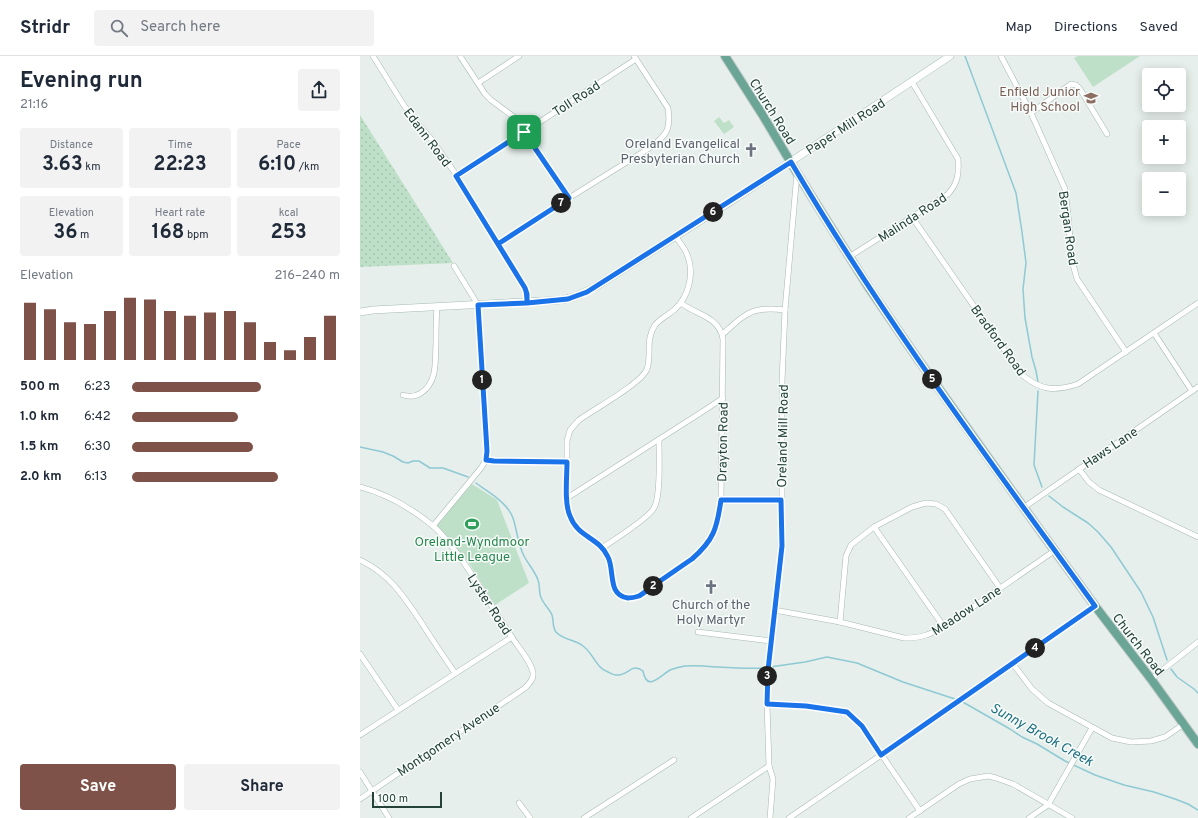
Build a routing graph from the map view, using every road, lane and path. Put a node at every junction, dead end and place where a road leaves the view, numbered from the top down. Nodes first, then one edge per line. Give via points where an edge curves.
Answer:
1 (373, 56) edge
2 (460, 56) edge
3 (520, 56) edge
4 (725, 56) edge
5 (950, 56) edge
6 (1001, 56) edge
7 (635, 58) edge
8 (912, 82) junction
9 (478, 83) junction
10 (1031, 113) junction
11 (524, 132) junction
12 (1107, 134) dead end
13 (791, 162) junction
14 (797, 173) junction
15 (456, 176) junction
16 (569, 198) junction
17 (912, 217) junction
18 (675, 236) junction
19 (498, 244) junction
20 (849, 257) junction
21 (454, 266) dead end
22 (527, 303) junction
23 (681, 303) junction
24 (1198, 303) edge
25 (478, 305) junction
26 (437, 307) junction
27 (785, 310) junction
28 (360, 312) edge
29 (1154, 333) junction
30 (723, 334) junction
31 (1126, 352) junction
32 (1198, 387) edge
33 (1192, 391) junction
34 (403, 395) dead end
35 (723, 398) junction
36 (659, 440) junction
37 (486, 460) junction
38 (567, 462) junction
39 (1078, 469) junction
40 (360, 487) edge
41 (567, 498) junction
42 (721, 500) junction
43 (781, 500) junction
44 (1023, 508) junction
45 (433, 526) junction
46 (874, 527) junction
47 (1198, 537) edge
48 (602, 548) junction
49 (1054, 551) junction
50 (360, 560) edge
51 (1000, 588) junction
52 (1095, 606) junction
53 (774, 610) junction
54 (840, 622) junction
55 (944, 627) junction
56 (698, 632) dead end
57 (512, 637) junction
58 (771, 641) junction
59 (1198, 642) edge
60 (360, 654) edge
61 (1013, 664) junction
62 (455, 673) junction
63 (533, 676) joint
64 (1151, 679) junction
65 (767, 704) junction
66 (398, 710) junction
67 (1185, 726) junction
68 (1092, 728) junction
69 (360, 735) edge
70 (1198, 740) edge
71 (1198, 744) edge
72 (881, 755) junction
73 (674, 760) dead end
74 (769, 766) junction
75 (360, 772) edge
76 (372, 791) junction
77 (360, 799) edge
78 (519, 803) dead end
79 (1048, 804) junction
80 (920, 811) junction
81 (389, 818) edge
82 (530, 818) edge
83 (584, 818) edge
84 (690, 818) edge
85 (770, 818) edge
86 (789, 818) edge
87 (909, 818) edge
88 (1029, 818) edge
89 (1072, 818) edge

1 - 15 street, Edann Road via 403,104 432,140
2 - 9 street
3 - 9 street
4 - 13 main road, Church Road
5 - 8 street, Paper Mill Road
6 - 10 street, Bergan Road
7 - 11 street, Toll Road
7 - 16 street via 668,108 668,127 662,139 651,147
8 - 13 street, Paper Mill Road
8 - 17 street, Malinda Road via 958,159 959,172 948,194
9 - 11 street via 491,100 514,117
10 - 12 street via 1070,84 1076,85
10 - 31 street, Bergan Road via 1064,189 1071,257 1077,279
11 - 15 street, Toll Road
11 - 16 street
13 - 14 main road, Church Road
13 - 18 street, Paper Mill Road
14 - 20 main road, Church Road
14 - 27 street, Oreland Mill Road
15 - 19 street, Edann Road
16 - 19 street
17 - 20 street, Malinda Road
17 - 31 street, Bradford Road via 1021,374 1030,382 1048,389 1068,388
18 - 22 street, Paper Mill Road via 581,294 562,300
18 - 23 street via 687,255 691,272 688,288
19 - 22 street, Edann Road via 525,288
20 - 44 main road, Church Road
21 - 25 street
22 - 25 street, Paper Mill Road
23 - 30 street via 709,318
23 - 38 street via 655,326 650,335 648,366 642,378 574,425 568,437
24 - 29 street, Bradford Road
25 - 26 street, Paper Mill Road
25 - 37 street
26 - 28 street, Paper Mill Road
26 - 34 street via 435,366 429,386 419,394
27 - 30 street via 753,311 740,318
27 - 43 street, Oreland Mill Road
29 - 31 street, Bradford Road
29 - 33 street
30 - 35 street, Drayton Road
32 - 33 street, Haws Lane
33 - 39 street, Haws Lane
35 - 36 street
35 - 42 street, Drayton Road
36 - 41 street
36 - 48 street via 658,496 654,508 647,516
37 - 38 street
37 - 45 street
38 - 41 street
39 - 44 street, Haws Lane
39 - 47 street via 1099,490
40 - 45 street, Lyster Road via 400,504
41 - 48 street via 574,526
42 - 43 street
42 - 48 street, Drayton Road via 715,531 700,552 639,596 627,598 620,595 614,587 610,561
43 - 53 street, Oreland Mill Road via 782,546
44 - 49 main road, Church Road
45 - 57 street, Lyster Road via 450,543 465,564
46 - 51 street via 912,507 926,503 936,504 945,509
46 - 54 street via 851,545 846,556
46 - 55 street
49 - 51 street, Meadow Lane
49 - 52 main road, Church Road
50 - 62 street via 375,568 394,584
51 - 55 street, Meadow Lane
52 - 61 street
52 - 64 main road, Church Road
53 - 54 street, Meadow Lane
53 - 58 street, Oreland Mill Road
54 - 55 street, Meadow Lane via 904,638 927,635
56 - 58 street
57 - 62 street
57 - 63 street, Lyster Road via 530,663
58 - 65 street, Oreland Mill Road
59 - 64 street
60 - 66 street
61 - 68 street via 1040,696
61 - 72 street
62 - 66 street
63 - 76 street, Montgomery Avenue via 525,688
64 - 67 main road, Church Road
65 - 72 street via 847,712 862,726
65 - 74 street, Oreland Mill Road
66 - 69 street
67 - 68 street via 1165,737 1141,742 1126,742 1112,738
67 - 70 main road, Church Road
67 - 71 main road, Church Road
68 - 79 street
72 - 80 street
72 - 86 street
73 - 83 street
74 - 84 street
74 - 85 street, Oreland Mill Road via 773,779
75 - 76 street
76 - 77 street, Montgomery Avenue
76 - 81 street
78 - 82 street
79 - 80 street via 1013,784 996,778 979,777 959,784
79 - 88 street
79 - 89 street
80 - 87 street

